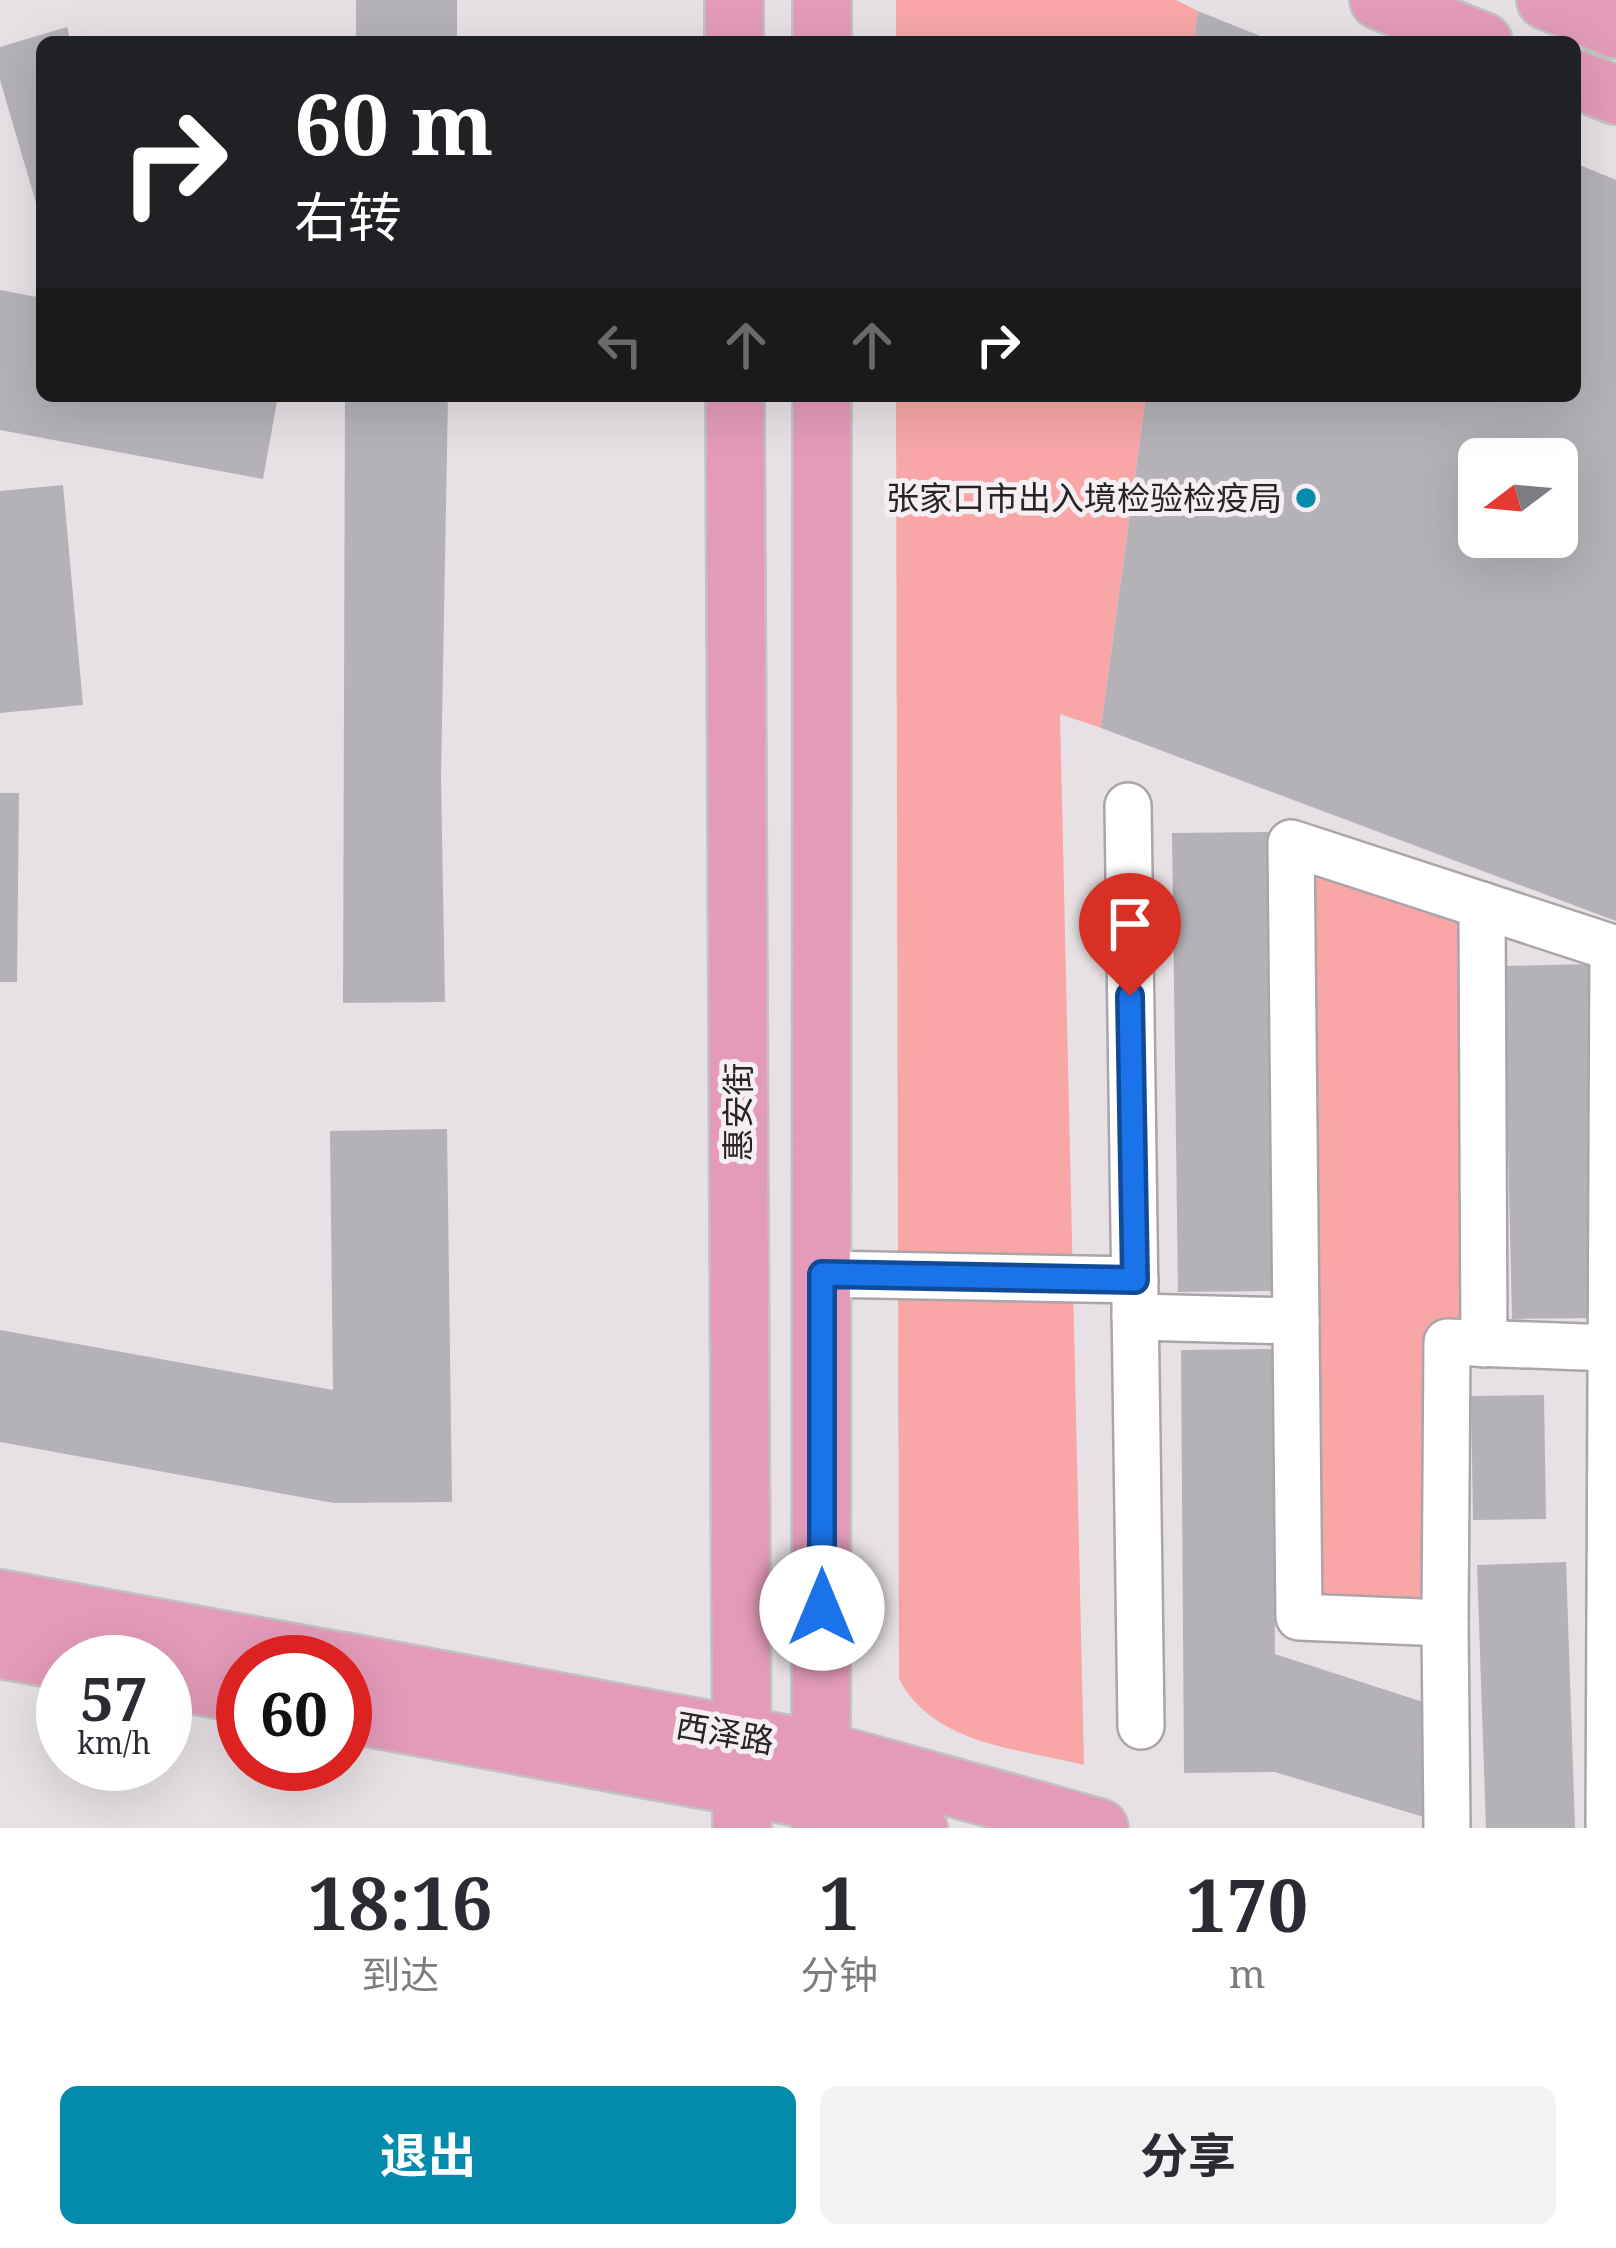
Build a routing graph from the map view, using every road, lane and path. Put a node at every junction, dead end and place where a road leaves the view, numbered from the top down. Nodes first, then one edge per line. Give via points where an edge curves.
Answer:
1 (734, 0) edge
2 (822, 0) edge
3 (1379, 0) edge
4 (1546, 0) edge
5 (1616, 29) edge
6 (734, 36) edge
7 (822, 36) edge
8 (1469, 36) edge
9 (1581, 81) edge
10 (1616, 95) edge
11 (735, 402) edge
12 (822, 402) edge
13 (1127, 806) dead end
14 (1482, 905) junction
15 (822, 1274) junction
16 (1135, 1299) junction
17 (1296, 1321) junction
18 (1484, 1344) junction
19 (1611, 1348) junction
20 (0, 1599) edge
21 (1445, 1623) junction
22 (216, 1639) edge
23 (0, 1649) edge
24 (36, 1656) edge
25 (372, 1671) edge
26 (372, 1718) edge
27 (1141, 1726) dead end
28 (741, 1783) edge
29 (821, 1793) edge
30 (918, 1828) edge
31 (1100, 1828) edge
32 (1448, 1828) edge
33 (1609, 1828) edge

1 - 6 main road
2 - 7 main road
3 - 8 main road
4 - 5 main road
9 - 10 main road
11 - 28 main road, 惠安街
12 - 15 main road
13 - 16 street
14 - 17 street via 1292,843
14 - 18 street
14 - 19 street via 1613,948
15 - 16 street
15 - 29 main road
16 - 17 street
16 - 27 street
17 - 21 street via 1299,1618
18 - 19 street
18 - 21 street via 1447,1342
19 - 33 street
20 - 22 main road, 西泽路
21 - 32 street
23 - 24 main road
25 - 28 main road, 西泽路
26 - 28 main road, 西泽路
28 - 29 main road, 西泽路
29 - 30 main road, 西泽路
29 - 31 main road, 西泽路

